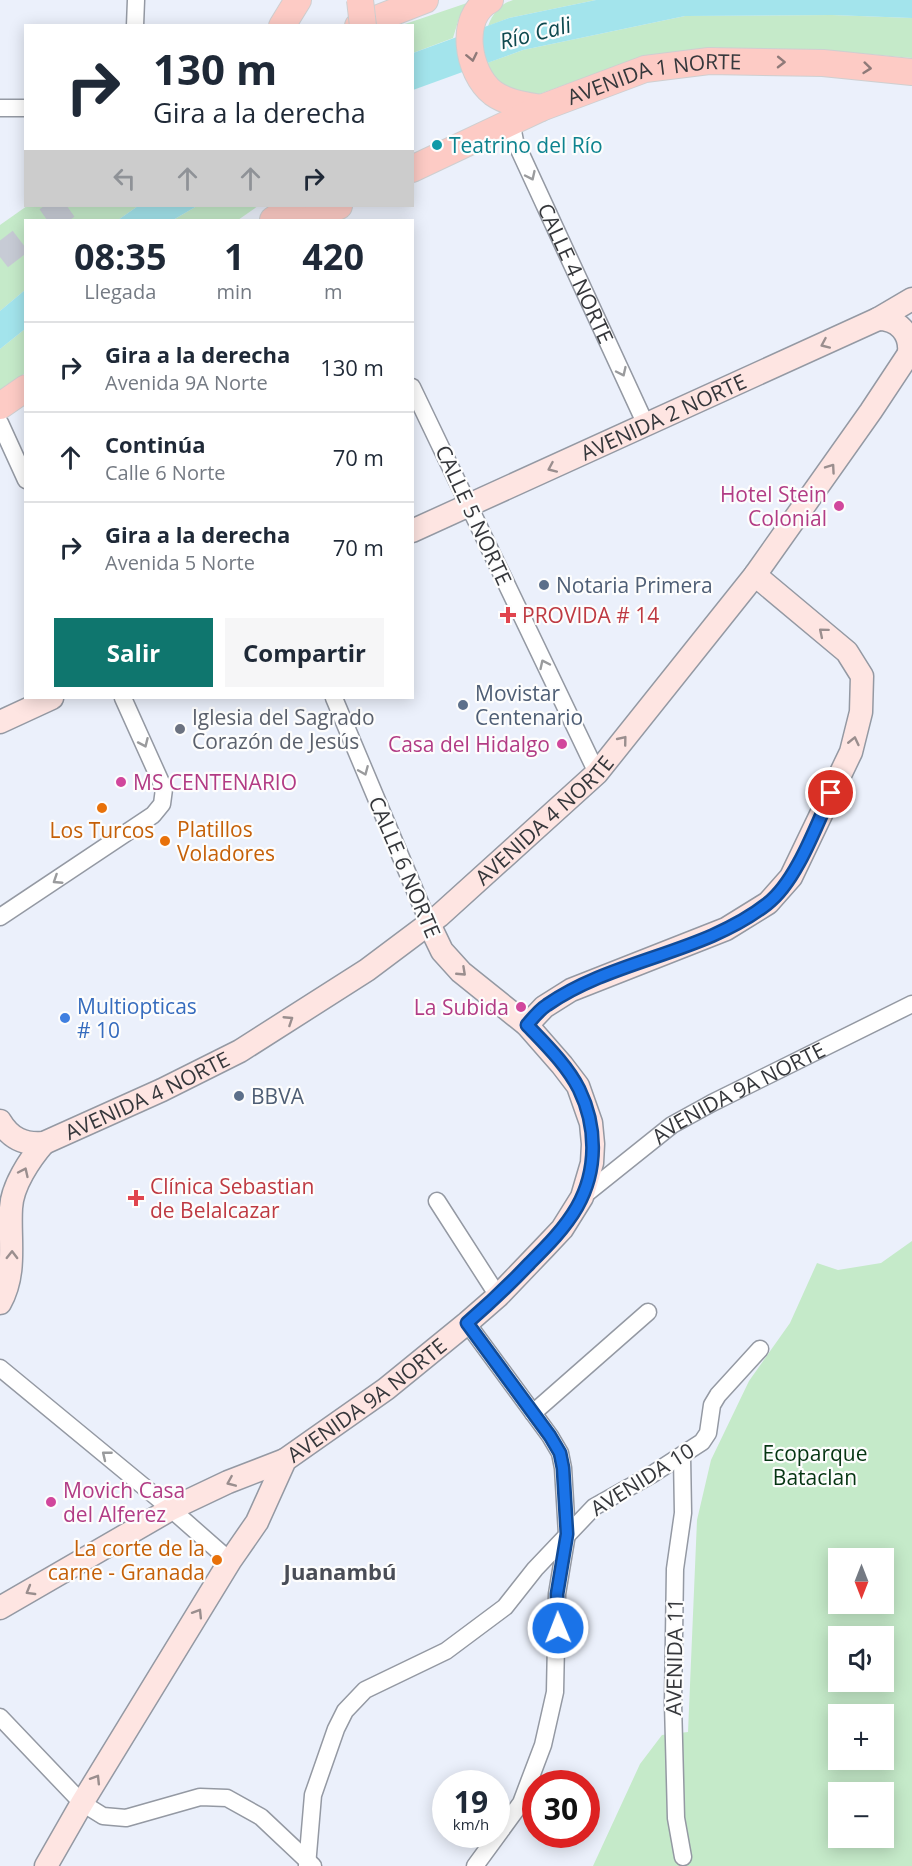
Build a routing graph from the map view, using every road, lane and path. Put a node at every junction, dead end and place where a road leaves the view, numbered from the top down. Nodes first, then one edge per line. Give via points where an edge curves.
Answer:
1 (136, 0) edge
2 (298, 0) edge
3 (360, 0) edge
4 (425, 0) edge
5 (488, 1) edge
6 (135, 24) edge
7 (283, 24) edge
8 (363, 24) edge
9 (363, 24) edge
10 (912, 72) edge
11 (0, 108) edge
12 (24, 108) edge
13 (525, 111) junction
14 (414, 169) edge
15 (291, 207) edge
16 (274, 219) edge
17 (912, 299) edge
18 (878, 320) junction
19 (910, 351) edge
20 (24, 389) edge
21 (414, 391) edge
22 (0, 406) edge
23 (0, 423) edge
24 (646, 425) junction
25 (24, 476) edge
26 (470, 505) junction
27 (414, 530) edge
28 (755, 575) junction
29 (50, 699) edge
30 (123, 699) edge
31 (334, 699) edge
32 (0, 722) edge
33 (597, 773) junction
34 (0, 917) edge
35 (429, 924) junction
36 (912, 1004) edge
37 (527, 1025) junction
38 (0, 1121) edge
39 (44, 1143) junction
40 (5, 1195) edge
41 (582, 1197) junction
42 (437, 1201) dead end
43 (498, 1296) junction
44 (0, 1303) edge
45 (648, 1312) dead end
46 (467, 1323) junction
47 (760, 1349) dead end
48 (0, 1368) edge
49 (533, 1413) junction
50 (682, 1456) junction
51 (285, 1460) junction
52 (171, 1509) junction
53 (567, 1534) junction
54 (230, 1561) junction
55 (0, 1608) edge
56 (0, 1717) edge
57 (82, 1803) junction
58 (683, 1857) dead end
59 (309, 1864) edge
60 (46, 1866) edge
61 (475, 1866) edge

1 - 6 street
2 - 7 main road
3 - 8 main road, bridge
4 - 9 main road
5 -> 13 main road via 476,16 470,33 473,66 493,93
13 -> 10 main road, AVENIDA 1 NORTE via 645,69 709,61 823,63
11 - 12 street
13 - 14 main road, AVENIDA 1 NORTE
13 -> 24 street, CALLE 4 NORTE via 515,141
15 - 16 main road
17 - 18 street, AVENIDA 2 NORTE
18 - 19 street via 891,321 903,328
18 -> 24 street, AVENIDA 2 NORTE
28 -> 19 street, AVENIDA 4 NORTE
20 - 22 main road
21 - 26 street, CALLE 5 NORTE
23 - 25 street
24 -> 26 street, AVENIDA 2 NORTE
26 - 27 street, AVENIDA 2 NORTE
33 -> 26 street, CALLE 5 NORTE
33 -> 28 street, AVENIDA 4 NORTE
37 -> 28 street via 544,1007 571,990 726,929 768,903 791,877 851,752 861,712 862,676 847,652
29 - 32 street
30 -> 34 street via 164,789 162,804 153,815
31 -> 35 street, CALLE 6 NORTE
33 - 35 street, AVENIDA 4 NORTE
35 -> 37 street, CALLE 6 NORTE via 442,951 461,972
39 -> 35 street, AVENIDA 4 NORTE via 240,1051 367,970
36 - 41 street, AVENIDA 9A NORTE via 672,1125
37 - 41 street, CALLE 6 NORTE via 578,1086 586,1106 594,1144
38 - 39 street via 10,1135 35,1144
40 -> 39 street
44 -> 40 street via 12,1262
41 - 43 street, AVENIDA 9A NORTE via 562,1228
42 - 43 street
43 - 46 street, AVENIDA 9A NORTE
45 - 49 street
46 - 49 street
46 - 51 street, AVENIDA 9A NORTE via 386,1389
47 - 50 street, AVENIDA 10 via 718,1395 702,1442
52 -> 48 street
49 - 53 street via 560,1453
50 - 53 street, AVENIDA 10 via 594,1507
50 - 58 street, AVENIDA 11 via 683,1513 675,1569 673,1702 676,1818
51 -> 52 street
51 - 54 street, AVENIDA 9A NORTE via 257,1522
52 - 54 street
52 -> 55 street
53 - 59 street, AVENIDA 10 via 505,1606 446,1651 365,1690 345,1711 313,1795
53 - 61 street via 557,1594 555,1692 543,1745 521,1803
57 -> 54 street, AVENIDA 9A NORTE
56 - 57 street
57 - 59 street via 103,1816 126,1818 200,1797 227,1798 261,1817
57 - 60 street, AVENIDA 9A NORTE

